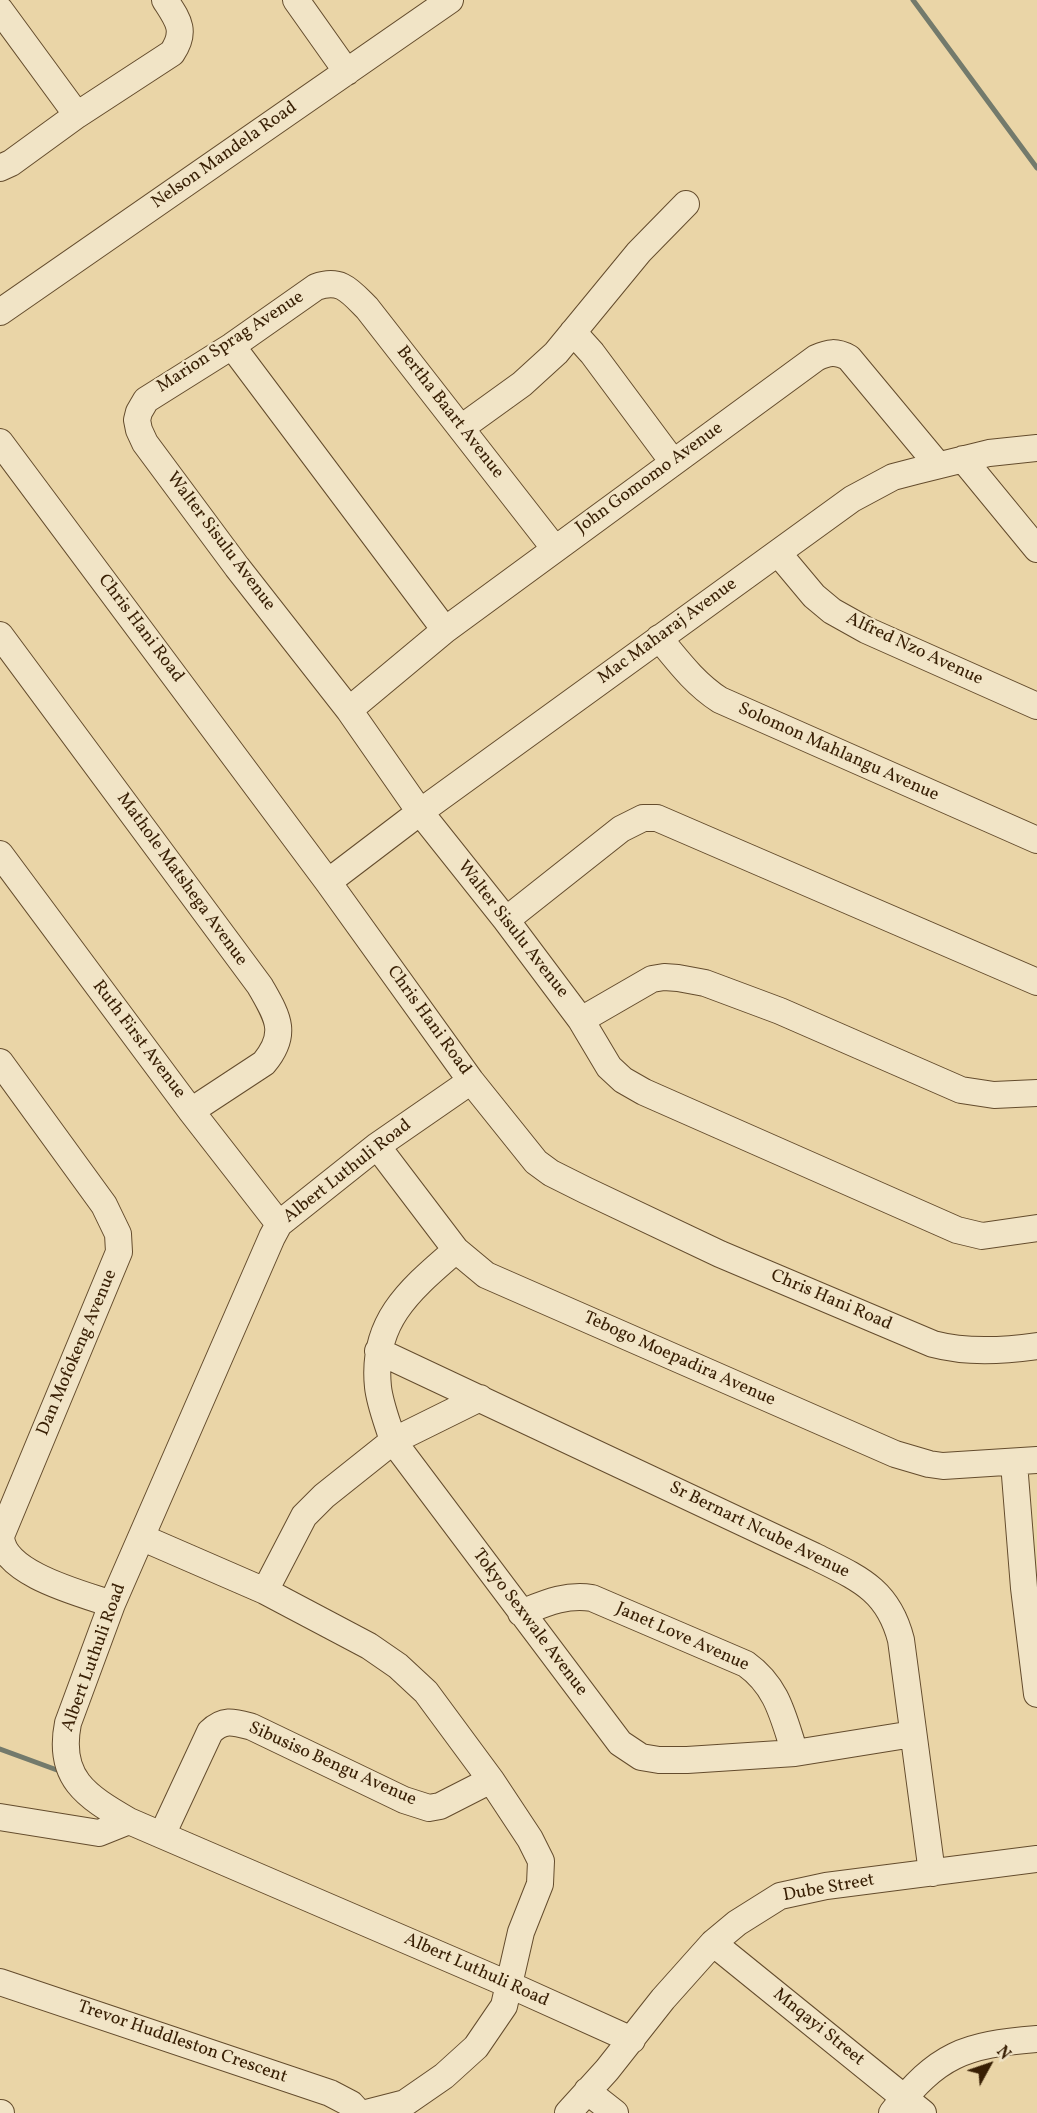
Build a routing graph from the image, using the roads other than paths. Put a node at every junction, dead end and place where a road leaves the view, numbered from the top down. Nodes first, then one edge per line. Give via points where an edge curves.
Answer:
1 (165, 0) edge
2 (296, 0) edge
3 (450, 0) edge
4 (0, 10) edge
5 (346, 72) junction
6 (77, 114) junction
7 (0, 168) edge
8 (687, 204) dead end
9 (337, 284) joint
10 (0, 312) edge
11 (573, 332) junction
12 (232, 346) junction
13 (137, 420) joint
14 (461, 428) junction
15 (0, 442) edge
16 (1037, 448) edge
17 (963, 459) junction
18 (673, 462) junction
19 (938, 465) junction
20 (555, 549) junction
21 (1037, 549) edge
22 (778, 553) junction
23 (445, 630) junction
24 (0, 635) edge
25 (659, 638) junction
26 (1037, 706) edge
27 (349, 710) junction
28 (420, 812) junction
29 (1037, 840) edge
30 (0, 854) edge
31 (328, 882) junction
32 (506, 920) junction
33 (1037, 982) edge
34 (581, 1020) junction
35 (0, 1062) edge
36 (471, 1081) junction
37 (1037, 1093) edge
38 (191, 1111) junction
39 (377, 1146) junction
40 (279, 1224) junction
41 (1037, 1228) edge
42 (456, 1250) junction
43 (1037, 1346) edge
44 (378, 1351) junction
45 (480, 1398) junction
46 (393, 1441) junction
47 (1026, 1462) edge
48 (142, 1538) junction
49 (1031, 1588) edge
50 (266, 1591) junction
51 (112, 1604) junction
52 (521, 1613) junction
53 (1037, 1694) edge
54 (913, 1734) junction
55 (795, 1753) junction
56 (492, 1780) junction
57 (0, 1817) edge
58 (129, 1821) junction
59 (162, 1835) junction
60 (1037, 1858) edge
61 (932, 1873) junction
62 (714, 1942) junction
63 (0, 1982) edge
64 (510, 1985) junction
65 (1037, 2038) edge
66 (632, 2040) junction
67 (587, 2091) junction
68 (906, 2108) edge
69 (359, 2113) edge
70 (366, 2113) edge
71 (568, 2113) edge
72 (615, 2113) edge

1 - 6 street via 180,32 180,42 172,53
2 - 5 street
3 - 5 street, Nelson Mandela Road
4 - 6 street
5 - 10 street, Nelson Mandela Road
6 - 7 street
8 - 11 street via 639,252
9 - 12 street, Marion Sprag Avenue via 316,287
9 - 14 street, Bertha Baart Avenue via 367,308
11 - 14 street via 536,371
11 - 18 street
12 - 13 street, Marion Sprag Avenue via 146,400
12 - 23 street
13 - 27 street, Walter Sisulu Avenue via 145,443
14 - 20 street, Bertha Baart Avenue
15 - 31 street, Chris Hani Road
16 - 17 street, Mac Maharaj Avenue
17 - 19 street, Mac Maharaj Avenue
17 - 21 street
18 - 19 street, John Gomomo Avenue via 816,358 837,351 858,367
18 - 20 street, John Gomomo Avenue
19 - 22 street, Mac Maharaj Avenue via 893,477 852,499
20 - 23 street, John Gomomo Avenue
22 - 25 street, Mac Maharaj Avenue
22 - 26 street, Alfred Nzo Avenue via 832,611
23 - 27 street, John Gomomo Avenue
24 - 38 street, Mathole Matshega Avenue via 271,1006 279,1040 273,1053
25 - 28 street, Mac Maharaj Avenue
25 - 29 street, Solomon Mahlangu Avenue via 690,676 720,700
27 - 28 street, Walter Sisulu Avenue
28 - 31 street, Mac Maharaj Avenue
28 - 32 street, Walter Sisulu Avenue
30 - 38 street, Ruth First Avenue
31 - 36 street, Chris Hani Road
32 - 33 street via 621,829 643,818 657,818
32 - 34 street, Walter Sisulu Avenue
34 - 37 street via 652,979 678,978 705,983 780,1011 961,1090 994,1095
34 - 41 street, Walter Sisulu Avenue via 609,1067 622,1080 645,1092 957,1230 982,1236
35 - 51 street, Dan Mofokeng Avenue via 104,1205 118,1234 119,1252 1,1543 9,1557 29,1571
36 - 39 street, Albert Luthuli Road
36 - 43 street, Chris Hani Road via 544,1168 720,1254 933,1344 981,1351
38 - 40 street, Ruth First Avenue
39 - 40 street, Albert Luthuli Road
39 - 42 street, Tebogo Moepadira Avenue
40 - 48 street, Albert Luthuli Road
42 - 44 street, Tokyo Sexwale Avenue via 400,1303
42 - 47 street, Tebogo Moepadira Avenue via 486,1275 895,1454 943,1466
44 - 45 street, Sr Bernart Ncube Avenue
44 - 46 street, Tokyo Sexwale Avenue via 378,1389
45 - 46 street
45 - 54 street, Sr Bernart Ncube Avenue via 814,1556 871,1588 896,1620
46 - 50 street via 304,1516
46 - 52 street, Tokyo Sexwale Avenue
47 - 49 street
48 - 50 street
48 - 51 street, Albert Luthuli Road
49 - 53 street
50 - 56 street via 369,1646 398,1666 426,1692
51 - 58 street, Albert Luthuli Road via 64,1740 77,1783 94,1801
52 - 55 street, Tokyo Sexwale Avenue via 610,1731 641,1757 687,1760
52 - 55 street, Janet Love Avenue via 559,1598 592,1598 746,1664 759,1673 775,1695
54 - 55 street, Tokyo Sexwale Avenue
54 - 61 street, Sr Bernart Ncube Avenue
56 - 59 street, Sibusiso Bengu Avenue via 429,1808 404,1800 252,1727 226,1722 210,1732
56 - 64 street via 541,1861 540,1884 521,1932
57 - 58 street via 99,1833
58 - 59 street, Albert Luthuli Road
59 - 64 street, Albert Luthuli Road
60 - 61 street, Dube Street
61 - 62 street, Dube Street via 826,1886 780,1896
62 - 66 street, Dube Street
62 - 68 street, Mnqayi Street
63 - 69 street, Trevor Huddleston Crescent via 330,2093
64 - 66 street, Albert Luthuli Road
64 - 70 street via 504,2006 476,2047 444,2076 405,2103
65 - 68 street via 953,2055 926,2074
66 - 67 street, Dube Street
67 - 71 street, Dube Street
67 - 72 street

